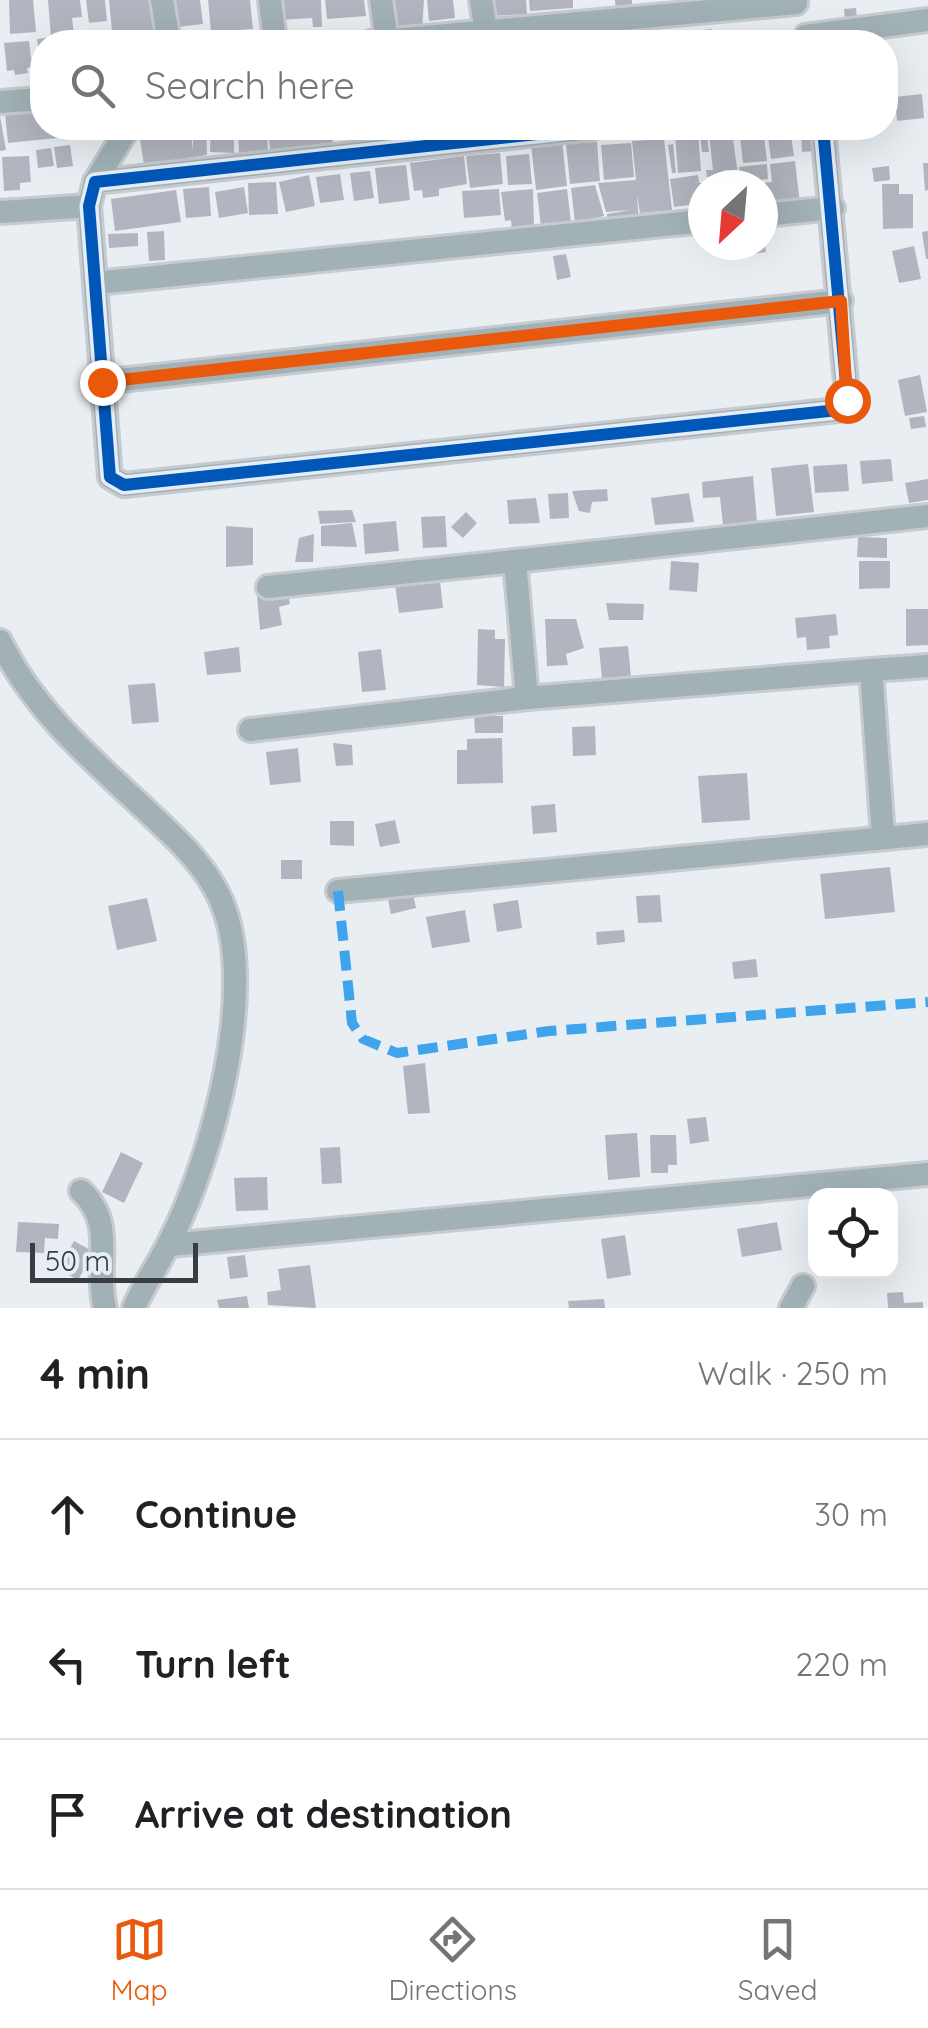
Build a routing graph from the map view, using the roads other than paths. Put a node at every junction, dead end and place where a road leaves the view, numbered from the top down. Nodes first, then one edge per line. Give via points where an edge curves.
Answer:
1 (162, 0) edge
2 (270, 0) edge
3 (381, 0) edge
4 (481, 0) edge
5 (796, 2) edge
6 (682, 7) edge
7 (589, 10) edge
8 (928, 20) edge
9 (167, 30) edge
10 (274, 30) edge
11 (385, 30) edge
12 (486, 30) edge
13 (495, 30) edge
14 (804, 30) edge
15 (864, 30) edge
16 (30, 99) edge
17 (0, 102) edge
18 (121, 140) edge
19 (482, 140) edge
20 (824, 140) edge
21 (95, 182) junction
22 (89, 206) junction
23 (833, 208) junction
24 (0, 212) edge
25 (778, 214) edge
26 (688, 223) edge
27 (96, 283) junction
28 (841, 301) junction
29 (102, 382) junction
30 (928, 516) edge
31 (515, 561) junction
32 (268, 586) dead end
33 (0, 641) edge
34 (928, 666) edge
35 (872, 670) junction
36 (527, 698) junction
37 (250, 730) dead end
38 (928, 834) edge
39 (883, 836) junction
40 (338, 891) dead end
41 (928, 1174) edge
42 (81, 1190) dead end
43 (169, 1245) junction
44 (803, 1286) dead end
45 (105, 1308) edge
46 (134, 1308) edge
47 (792, 1308) edge

1 - 9 street
2 - 10 street
3 - 11 street
4 - 12 street
5 - 6 street
5 - 14 street
6 - 7 street
7 - 13 street
8 - 15 street
16 - 17 street
18 - 21 street
19 - 21 street
20 - 23 street
21 - 22 street
22 - 24 street
22 - 27 street
23 - 25 street
23 - 28 street
26 - 27 street
27 - 29 street
28 - 29 street
28 - 29 street via 847,400 838,410 124,484 110,478
30 - 31 street
31 - 32 street
31 - 36 street
33 - 43 street via 42,711 204,872 230,927 234,1004 222,1096
34 - 35 street
35 - 36 street
35 - 39 street
36 - 37 street
38 - 39 street
39 - 40 street
41 - 43 street
42 - 45 street via 100,1211 105,1236 98,1282
43 - 46 street
44 - 47 street

